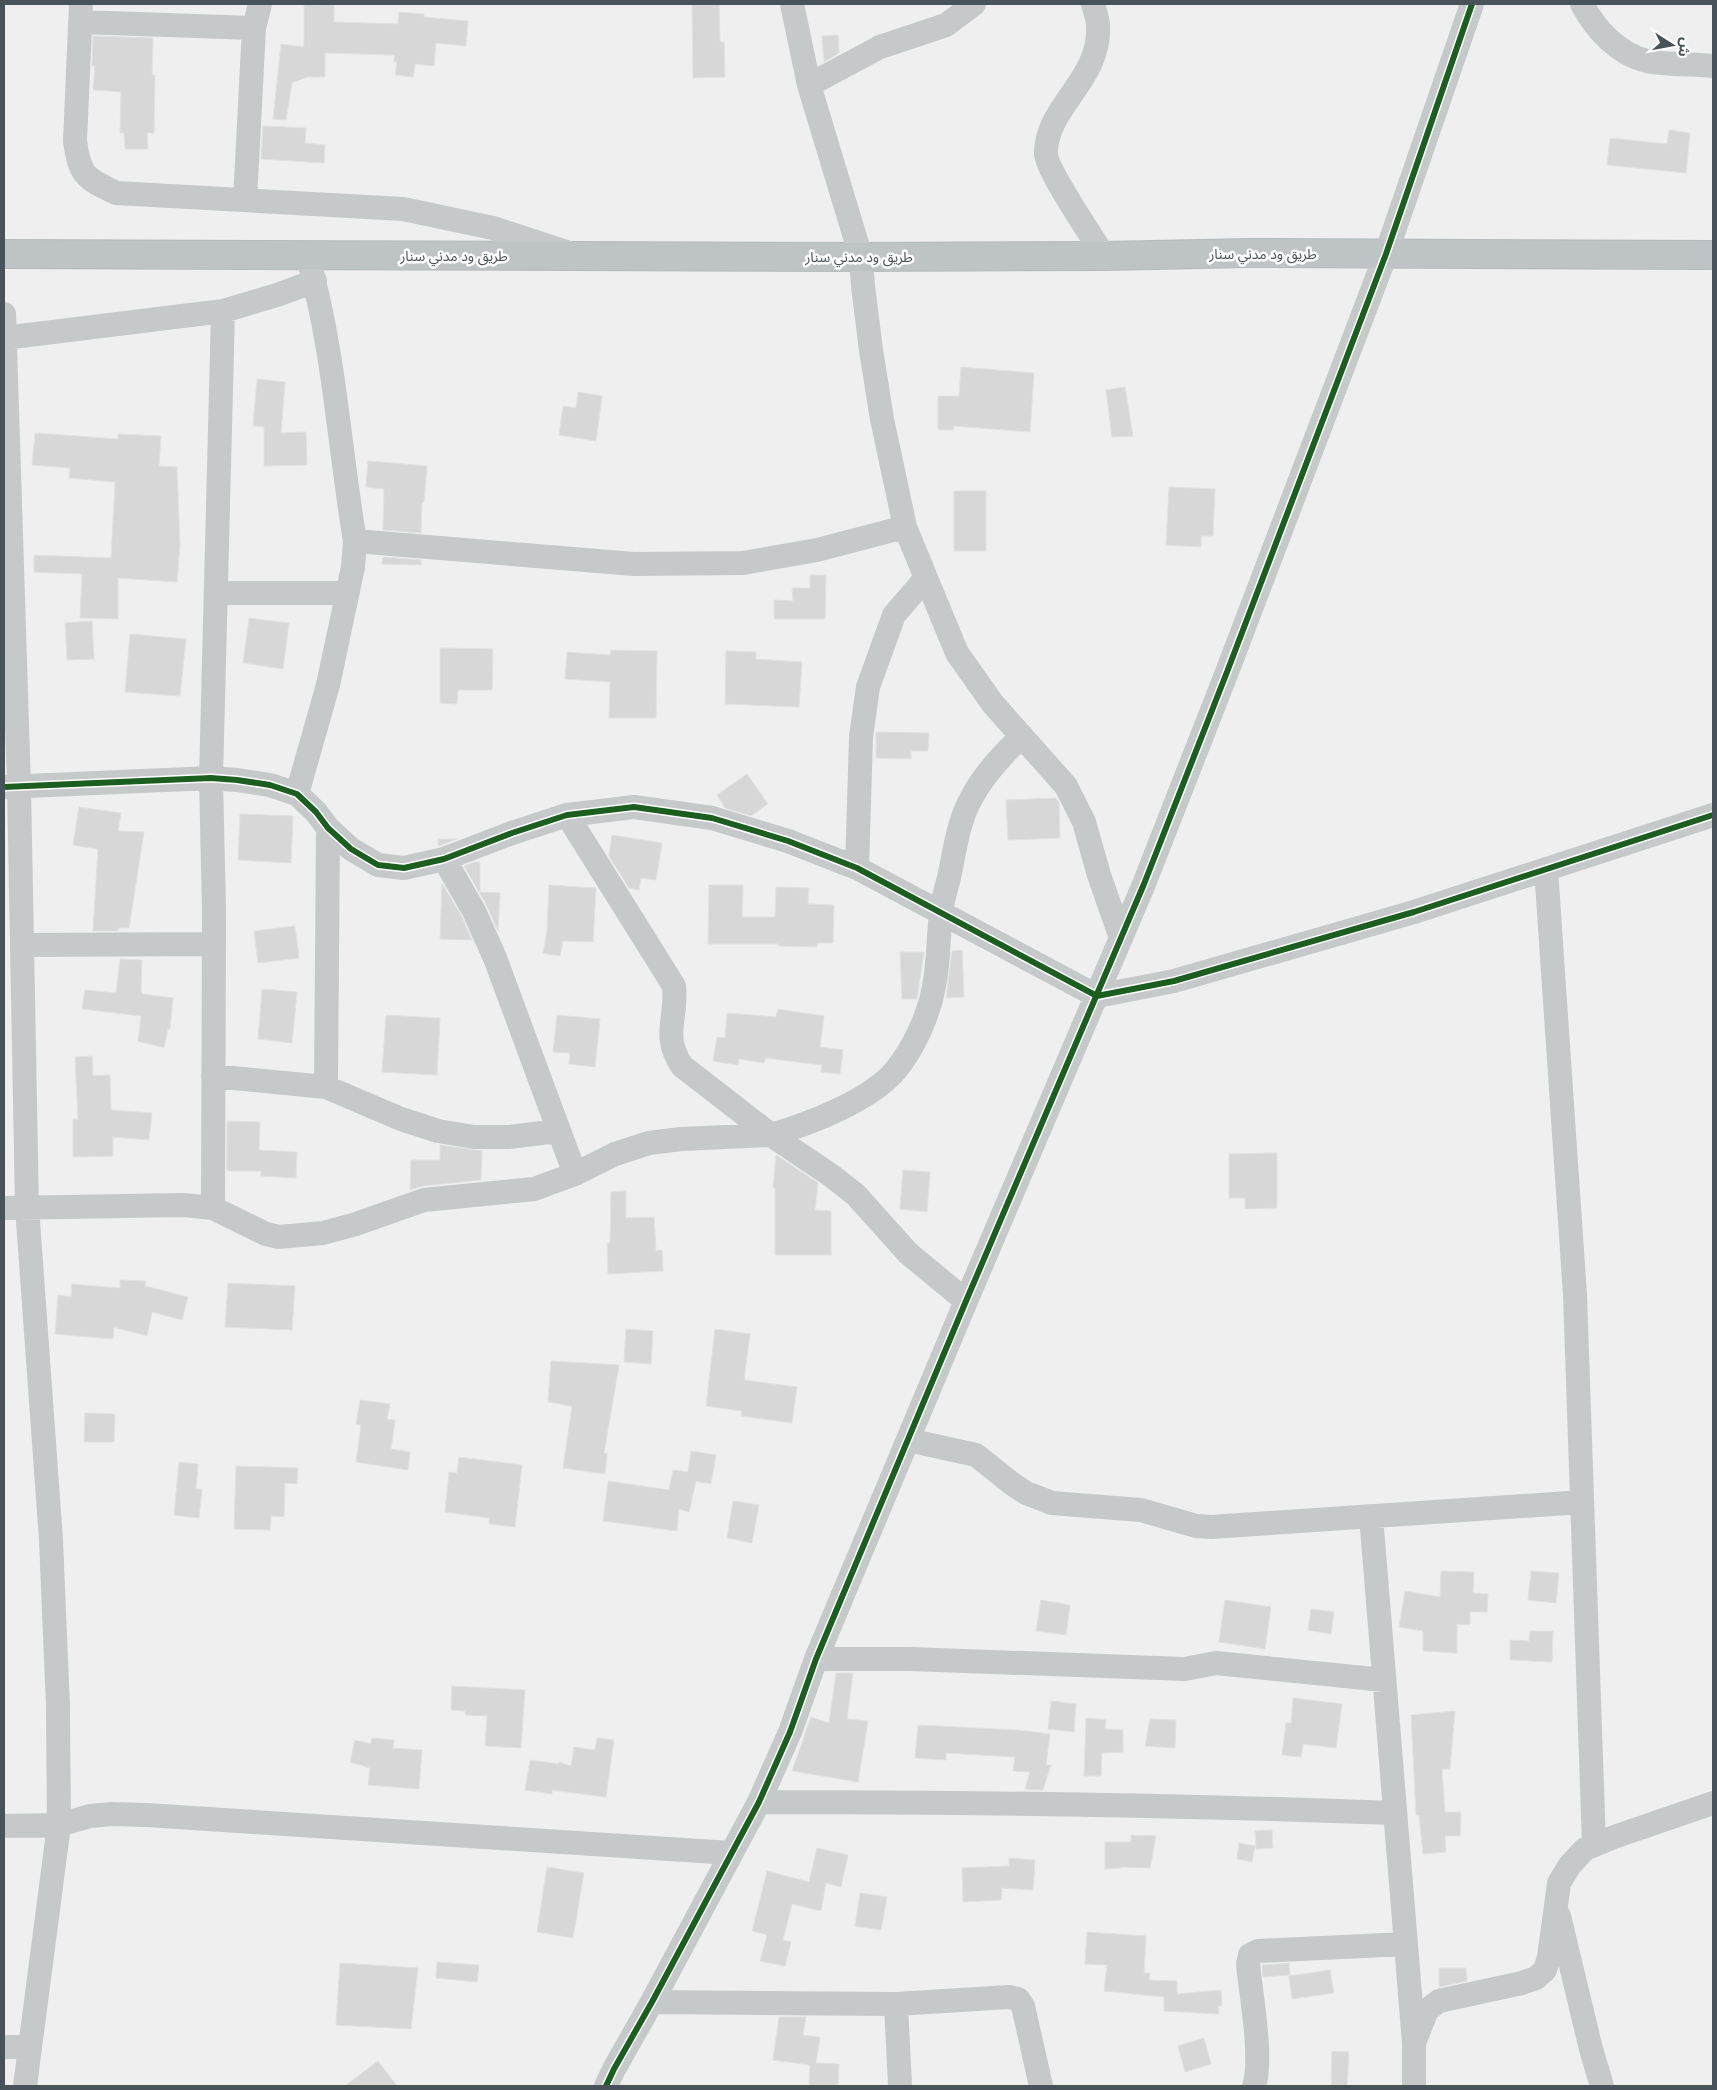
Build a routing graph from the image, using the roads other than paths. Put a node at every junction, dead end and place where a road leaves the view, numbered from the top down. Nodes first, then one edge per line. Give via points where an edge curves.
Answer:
1 (260, 4) edge
2 (792, 4) edge
3 (974, 4) edge
4 (1093, 4) edge
5 (1472, 4) edge
6 (1582, 4) edge
7 (81, 13) edge
8 (254, 28) junction
9 (1713, 66) edge
10 (810, 85) junction
11 (245, 200) junction
12 (4, 254) edge
13 (1386, 254) junction
14 (307, 255) junction
15 (1713, 255) edge
16 (578, 256) junction
17 (1104, 256) junction
18 (861, 257) junction
19 (315, 281) junction
20 (223, 310) junction
21 (4, 314) edge
22 (5, 338) edge
23 (904, 527) junction
24 (355, 541) junction
25 (926, 579) junction
26 (216, 593) junction
27 (347, 593) junction
28 (1022, 736) junction
29 (210, 778) junction
30 (11, 787) edge
31 (297, 794) junction
32 (567, 815) junction
33 (1713, 815) edge
34 (328, 828) junction
35 (444, 859) junction
36 (857, 868) junction
37 (1546, 869) junction
38 (941, 912) junction
39 (1121, 938) junction
40 (213, 944) junction
41 (22, 945) junction
42 (1097, 996) junction
43 (213, 1076) junction
44 (326, 1087) junction
45 (558, 1131) junction
46 (772, 1135) junction
47 (575, 1174) junction
48 (4, 1208) edge
49 (28, 1208) junction
50 (212, 1208) junction
51 (966, 1301) junction
52 (908, 1440) junction
53 (1582, 1502) junction
54 (1371, 1516) junction
55 (816, 1659) junction
56 (1384, 1680) junction
57 (759, 1802) junction
58 (1713, 1803) edge
59 (1394, 1813) junction
60 (59, 1825) junction
61 (4, 1826) edge
62 (1594, 1845) junction
63 (731, 1853) junction
64 (1556, 1900) junction
65 (1406, 1944) junction
66 (652, 2002) junction
67 (896, 2004) junction
68 (1414, 2042) junction
69 (4, 2047) edge
70 (29, 2047) junction
71 (24, 2086) edge
72 (606, 2086) edge
73 (900, 2086) edge
74 (1041, 2086) edge
75 (1254, 2086) edge
76 (1414, 2086) edge
77 (1602, 2086) edge

1 - 8 street
2 - 10 street
3 - 10 street via 946,26 880,47
4 - 17 street via 1098,25 1096,51 1084,78 1049,133 1046,155 1053,174
5 - 13 street
6 - 9 street via 1591,20 1618,49 1647,61
7 - 8 street
7 - 11 street via 75,141 78,161 88,179 116,193
8 - 11 street
10 - 18 street
11 - 16 street via 403,209 493,228
12 - 14 highway, طريق ود مدني سنار
13 - 15 highway, طريق ود مدني سنار
13 - 17 highway, طريق ود مدني سنار
13 - 39 street via 1227,672
14 - 16 highway, طريق ود مدني سنار
14 - 19 street
16 - 18 highway, طريق ود مدني سنار
17 - 18 highway, طريق ود مدني سنار
18 - 23 street via 872,360
19 - 20 street via 270,298
19 - 24 street
20 - 22 street
20 - 26 street
21 - 22 street
22 - 30 street
23 - 24 street via 817,550 743,563 634,564
23 - 25 street
24 - 27 street
25 - 28 street via 957,653 993,704
25 - 36 street via 894,615 868,687 861,737
26 - 27 street
26 - 29 street
27 - 31 street via 328,685
28 - 38 street via 1001,756 971,797 958,835
28 - 39 street via 1066,786 1084,822 1098,875
29 - 30 street
29 - 31 street via 270,784
29 - 40 street
30 - 41 street
31 - 34 street
32 - 35 street
32 - 36 street via 634,808 712,818 788,841
32 - 46 street via 674,986 671,1016 673,1054 682,1066
33 - 37 street
34 - 35 street via 352,849 378,865 404,868
34 - 44 street
35 - 45 street via 474,911 495,958
36 - 38 street
37 - 42 street via 1414,912 1219,969
37 - 53 street via 1575,1295
38 - 42 street
38 - 46 street via 934,985 926,1014 914,1041 894,1071 866,1095
39 - 42 street
40 - 41 street
40 - 43 street
41 - 49 street
42 - 51 street
43 - 44 street
43 - 50 street
44 - 45 street via 438,1131 474,1137
45 - 47 street
46 - 47 street via 682,1138 649,1143 615,1154
46 - 51 street via 856,1195 908,1253
47 - 50 street via 534,1189 424,1200 356,1224 295,1236 266,1234
48 - 49 street
49 - 50 street via 184,1205
49 - 60 street via 51,1540
51 - 52 street
52 - 54 street via 976,1455 1026,1493 1052,1502 1141,1510 1196,1526
52 - 55 street
53 - 54 street
53 - 62 street
54 - 56 street
55 - 56 street via 910,1659 1185,1669 1216,1663
55 - 57 street via 790,1732
56 - 59 street
57 - 59 street via 996,1802
57 - 63 street
58 - 62 street
59 - 65 street
60 - 61 street
60 - 63 street via 90,1816 146,1815
60 - 70 street
62 - 64 street via 1570,1864 1559,1883
63 - 66 street
64 - 68 street via 1545,1970 1536,1978 1438,2001 1427,2010
64 - 77 street
65 - 68 street
65 - 75 street via 1250,1954 1248,1964 1257,2060
66 - 67 street
66 - 72 street
67 - 73 street
67 - 74 street via 1018,1999
68 - 76 street
69 - 70 street
70 - 71 street

